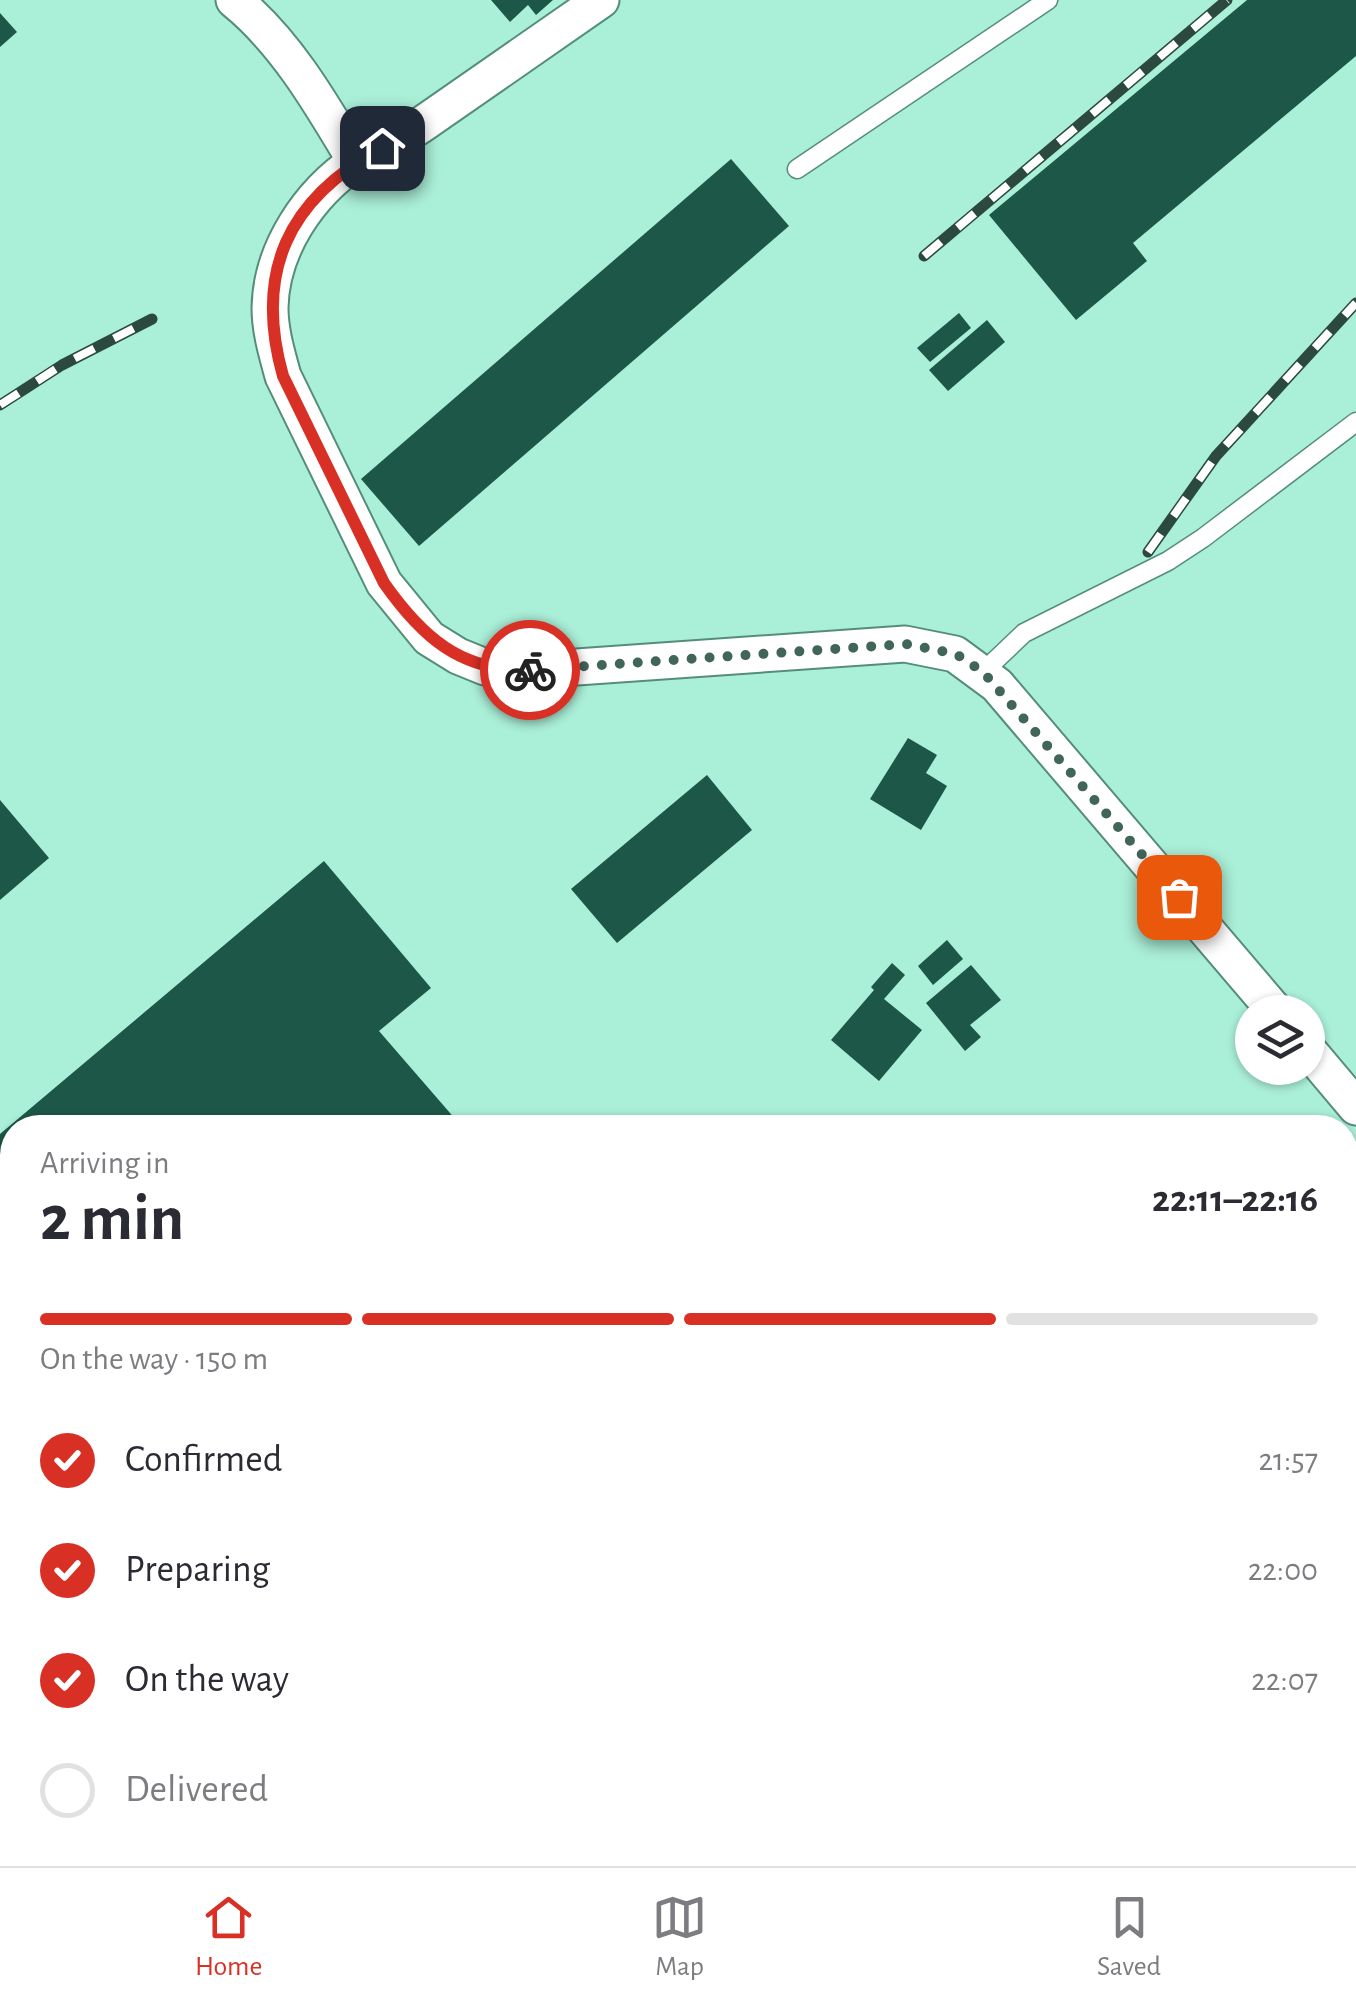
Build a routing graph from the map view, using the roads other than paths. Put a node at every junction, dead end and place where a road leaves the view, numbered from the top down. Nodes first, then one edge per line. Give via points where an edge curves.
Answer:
1 (234, 0) edge
2 (600, 0) edge
3 (1048, 0) edge
4 (356, 162) junction
5 (797, 168) dead end
6 (1356, 422) edge
7 (983, 672) junction
8 (1261, 995) edge
9 (1325, 1071) edge
10 (1356, 1108) edge

1 - 4 street via 286,54
2 - 4 street via 407,135
3 - 5 lane
4 - 7 street via 322,192 285,245 274,274 273,340 283,376 384,583 429,638 458,656 512,671 906,644 956,654
6 - 7 lane via 1180,554 1024,633
7 - 8 street
9 - 10 street

